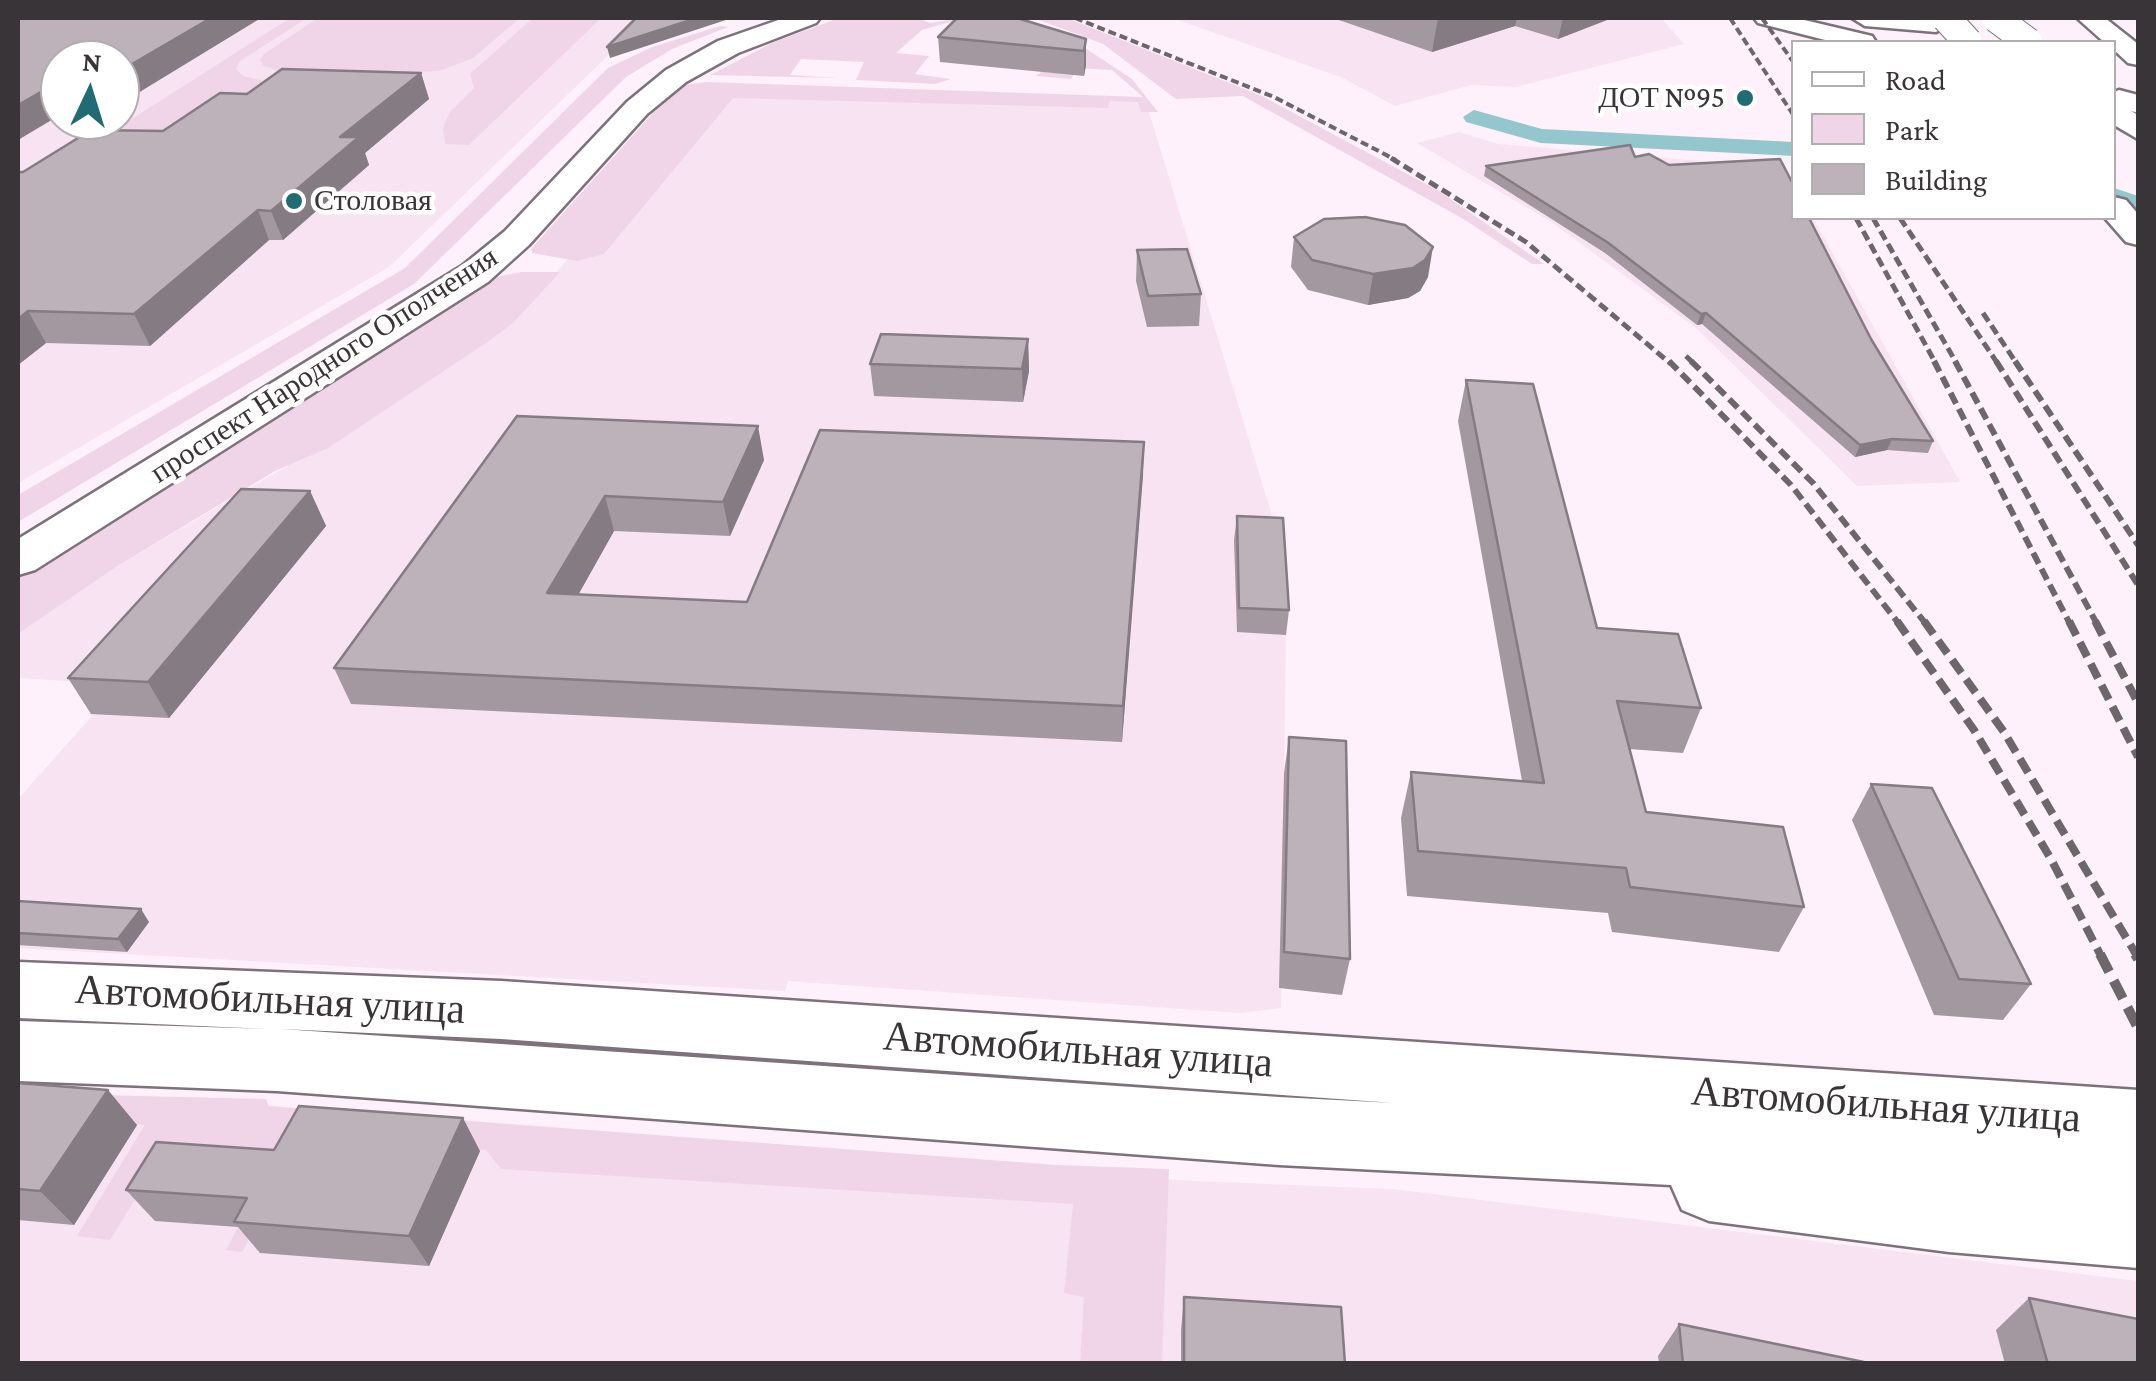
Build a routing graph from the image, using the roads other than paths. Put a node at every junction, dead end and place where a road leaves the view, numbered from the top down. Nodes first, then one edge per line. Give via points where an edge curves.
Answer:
1 (777, 18) edge
2 (808, 18) edge
3 (1767, 18) edge
4 (1807, 18) edge
5 (1864, 18) edge
6 (2090, 18) edge
7 (1967, 24) edge
8 (1855, 40) edge
9 (1890, 40) edge
10 (2021, 40) edge
11 (2138, 57) edge
12 (2116, 209) edge
13 (2138, 235) edge
14 (18, 534) edge
15 (18, 560) edge
16 (18, 990) edge
17 (18, 1051) edge
18 (2138, 1123) edge
19 (1280, 1132) junction
20 (2138, 1179) edge
21 (2138, 1232) edge

1 - 14 main road, проспект Народного Ополчения via 704,46 636,87 455,266
2 - 15 main road, проспект Народного Ополчения via 728,47 676,76 476,274
3 - 8 main road
4 - 9 main road
5 - 7 main road
6 - 11 main road
7 - 10 main road, bridge
12 - 13 main road
16 - 18 main road, Автомобильная улица via 314,999
17 - 19 main road, Автомобильная улица via 277,1060
19 - 20 main road, Автомобильная улица
19 - 21 main road

